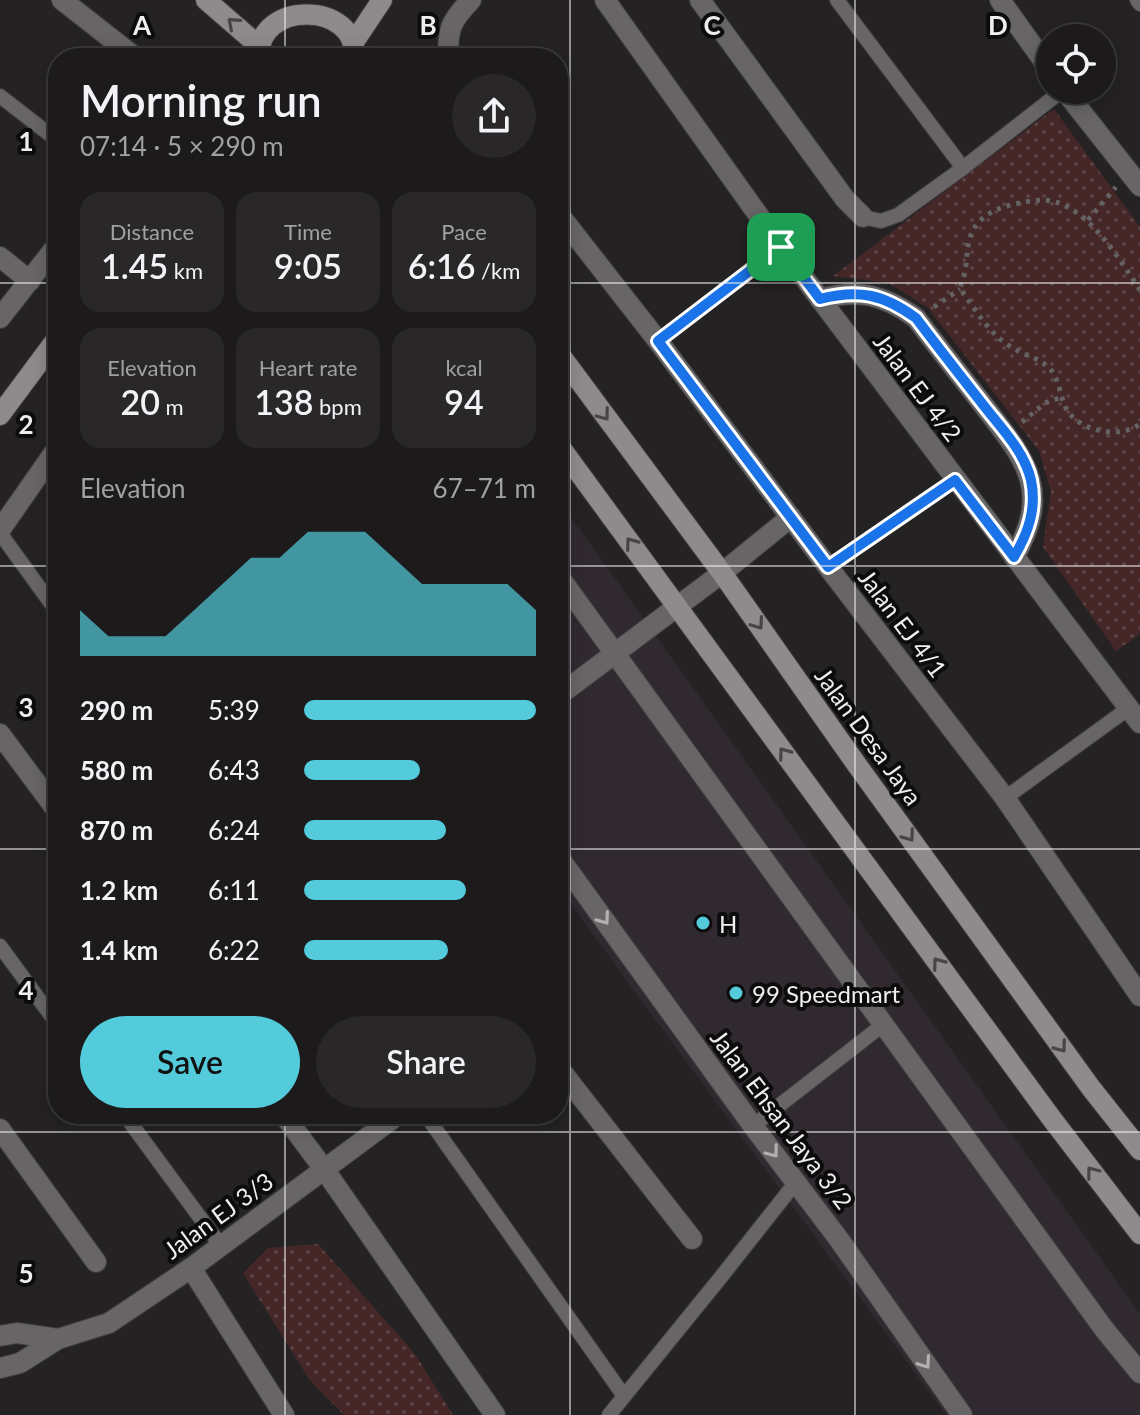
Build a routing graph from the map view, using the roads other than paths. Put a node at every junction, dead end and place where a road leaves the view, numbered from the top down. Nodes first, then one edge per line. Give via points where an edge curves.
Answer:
1 (62, 0) edge
2 (206, 0) edge
3 (382, 0) edge
4 (471, 0) edge
5 (605, 0) edge
6 (700, 0) edge
7 (837, 0) edge
8 (1000, 0) edge
9 (318, 2) edge
10 (289, 3) edge
11 (123, 48) edge
12 (256, 48) edge
13 (261, 48) edge
14 (354, 48) edge
15 (355, 48) edge
16 (448, 48) edge
17 (1036, 50) edge
18 (0, 96) edge
19 (1046, 104) edge
20 (1075, 104) edge
21 (48, 133) edge
22 (963, 168) junction
23 (1135, 178) edge
24 (863, 217) joint
25 (568, 226) edge
26 (781, 247) junction
27 (0, 257) edge
28 (48, 257) edge
29 (30, 281) junction
30 (820, 299) junction
31 (0, 318) edge
32 (658, 341) junction
33 (48, 350) edge
34 (568, 365) edge
35 (0, 415) edge
36 (568, 458) edge
37 (48, 462) edge
38 (955, 480) junction
39 (791, 517) junction
40 (0, 532) edge
41 (1014, 557) junction
42 (828, 567) junction
43 (722, 573) junction
44 (568, 589) edge
45 (48, 599) edge
46 (677, 607) junction
47 (615, 654) junction
48 (568, 689) edge
49 (1134, 716) edge
50 (0, 734) edge
51 (1005, 798) junction
52 (48, 799) edge
53 (568, 870) edge
54 (0, 946) edge
55 (1140, 996) edge
56 (48, 1011) edge
57 (884, 1024) junction
58 (568, 1080) edge
59 (131, 1124) edge
60 (290, 1124) edge
61 (385, 1124) edge
62 (432, 1124) edge
63 (753, 1126) junction
64 (0, 1129) edge
65 (1140, 1150) edge
66 (324, 1169) junction
67 (796, 1182) junction
68 (1140, 1234) edge
69 (692, 1239) dead end
70 (221, 1246) junction
71 (96, 1262) dead end
72 (191, 1268) junction
73 (0, 1336) edge
74 (58, 1339) junction
75 (0, 1368) edge
76 (1140, 1373) edge
77 (624, 1396) junction
78 (284, 1415) edge
79 (495, 1415) edge
80 (609, 1415) edge
81 (962, 1415) edge

1 - 11 street
12 -> 2 main road
3 - 15 main road
4 - 16 street via 456,16
5 - 26 street, Jalan EJ 4/2
6 - 24 street
7 - 22 lane
8 - 17 street
9 - 10 main road
9 - 14 main road via 341,17
10 - 13 main road via 266,26
18 - 21 lane
19 - 22 lane
20 - 23 street
22 - 24 lane via 898,215 881,221
25 - 32 street, Jalan EJ 4/1
26 - 30 street, Jalan EJ 4/2
26 - 32 lane
27 - 29 street
28 - 29 street
29 - 31 street
30 - 38 street, Jalan EJ 4/2
30 - 41 street via 854,293 902,308 917,320 1006,435 1025,463 1033,497 1031,520
32 - 39 street, Jalan EJ 4/1
33 - 35 main road
34 -> 43 main road, Jalan Desa Jaya
46 -> 36 main road
37 - 40 street
38 - 41 street, Jalan EJ 4/2
38 - 42 lane
39 - 42 street, Jalan EJ 4/1
39 - 43 street
40 - 45 lane
41 - 49 street, Jalan EJ 4/2
42 - 51 street, Jalan EJ 4/1
43 - 46 street
43 -> 65 main road, Jalan Desa Jaya
44 - 47 street
46 - 47 street
68 -> 46 main road
47 - 48 street
47 - 57 street
49 - 51 lane
50 - 52 street
51 - 55 street, Jalan EJ 4/1
53 -> 63 street, Jalan Ehsan Jaya 3/2
54 - 56 lane
57 - 63 lane
57 - 76 street
58 - 69 street
59 - 70 lane
60 - 66 street
61 - 66 street, Jalan EJ 3/3
62 - 77 lane
63 -> 67 street, Jalan Ehsan Jaya 3/2
64 - 71 street
66 - 70 street, Jalan EJ 3/3
66 - 79 street
67 - 77 lane
67 -> 81 street, Jalan Ehsan Jaya 3/2
70 - 72 street, Jalan EJ 3/3
72 - 74 street, Jalan EJ 3/3 via 109,1323
72 - 78 street
73 - 74 street, Jalan EJ 3/3
74 - 75 street, Jalan EJ 3/3 via 20,1363
77 - 80 lane

